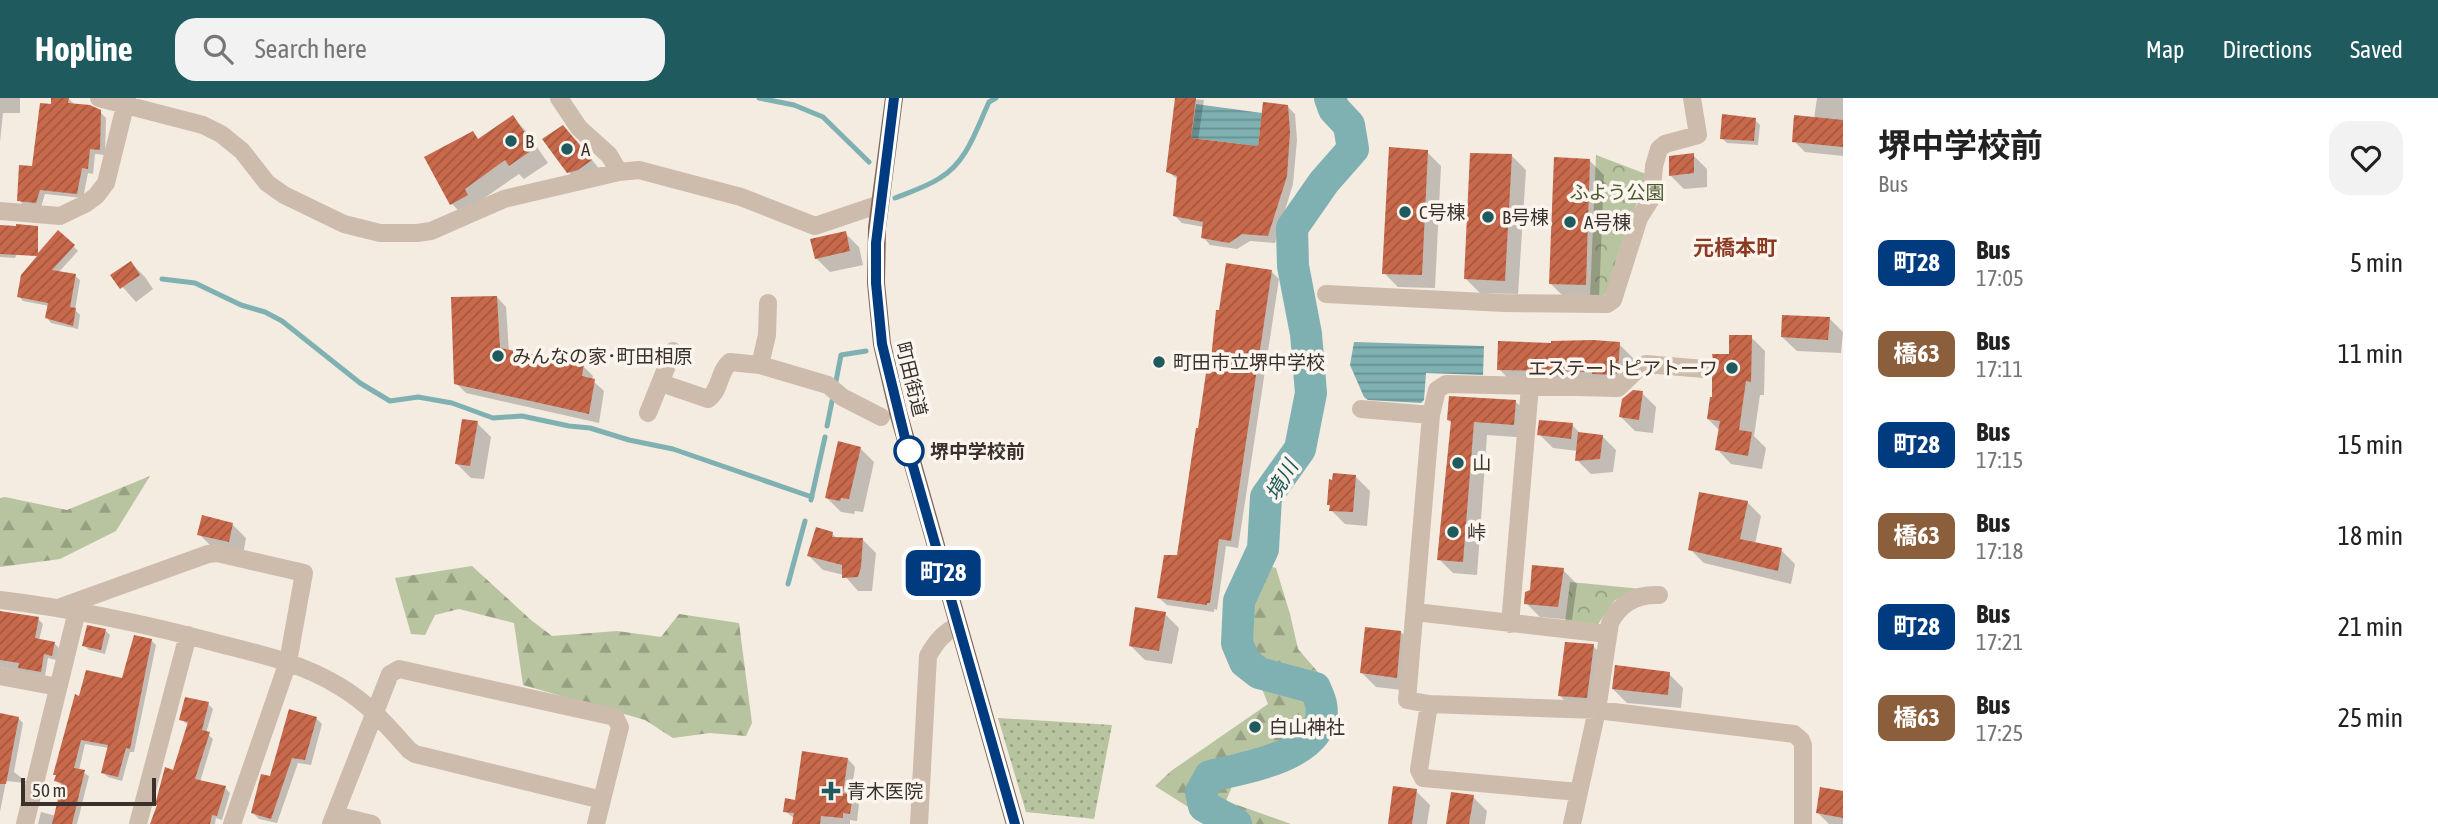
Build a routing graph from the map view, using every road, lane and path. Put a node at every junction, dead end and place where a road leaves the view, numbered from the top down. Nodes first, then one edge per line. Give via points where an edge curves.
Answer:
1 (99, 98) edge
2 (559, 98) edge
3 (894, 98) edge
4 (1692, 98) edge
5 (126, 102) edge
6 (619, 172) junction
7 (880, 204) junction
8 (0, 211) edge
9 (1325, 294) dead end
10 (768, 303) dead end
11 (673, 351) dead end
12 (760, 365) junction
13 (1704, 369) dead end
14 (661, 383) junction
15 (1530, 386) junction
16 (1361, 409) dead end
17 (648, 413) dead end
18 (1431, 415) junction
19 (881, 417) dead end
20 (1659, 595) dead end
21 (0, 600) edge
22 (69, 609) junction
23 (1415, 612) junction
24 (1510, 624) junction
25 (957, 626) junction
26 (1608, 634) junction
27 (188, 635) junction
28 (288, 662) junction
29 (0, 676) edge
30 (58, 687) junction
31 (1429, 704) junction
32 (1597, 710) junction
33 (376, 711) junction
34 (1578, 792) junction
35 (602, 800) junction
36 (333, 820) edge
37 (24, 824) edge
38 (138, 824) edge
39 (232, 824) edge
40 (372, 824) edge
41 (596, 824) edge
42 (919, 824) edge
43 (1014, 824) edge
44 (1572, 824) edge
45 (1804, 824) edge

1 - 5 street
2 - 6 street
3 - 7 main road, 町田街道
4 - 9 street via 1699,135 1659,149 1651,200 1639,218 1613,300 1606,304
5 - 6 street via 221,134 284,195 344,224 380,233 432,231 504,199
5 - 8 street via 106,183 96,196 60,216
6 - 7 street via 639,170 741,197 815,226
7 - 25 main road, 町田街道 via 876,283 882,344
10 - 12 street
11 - 14 street
12 - 14 street via 730,362 708,399
12 - 19 street via 828,385
13 - 15 street via 1646,364 1618,388
14 - 17 street
15 - 18 street via 1441,385 1434,394
15 - 24 street
16 - 18 street
18 - 23 street
20 - 26 street via 1625,603
21 - 22 street
22 - 27 street
22 - 28 street via 208,554 304,573
22 - 30 street
23 - 24 street
23 - 31 street via 1407,700
24 - 26 street
25 - 42 street via 946,632 928,656
25 - 43 main road, 町田街道
26 - 32 street
27 - 28 street
27 - 38 street
28 - 33 street via 339,685
28 - 39 street
29 - 30 street
30 - 37 street
31 - 32 street
31 - 34 street via 1419,770 1423,778
32 - 34 street
32 - 45 street via 1799,737 1803,745
33 - 35 street via 415,754
33 - 35 street via 390,674 399,669 611,715 620,727
33 - 36 street
34 - 44 street
35 - 41 street
36 - 40 street

